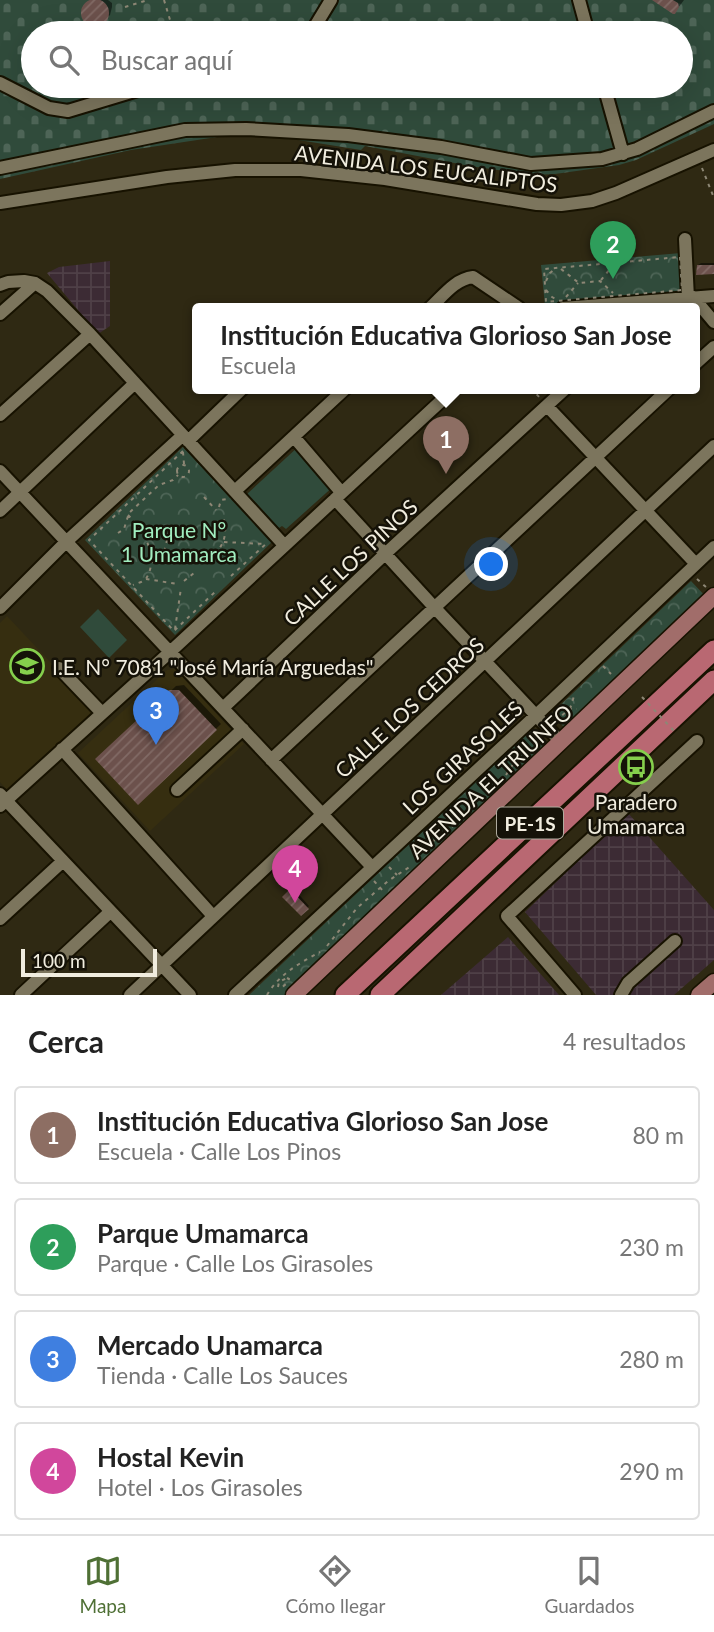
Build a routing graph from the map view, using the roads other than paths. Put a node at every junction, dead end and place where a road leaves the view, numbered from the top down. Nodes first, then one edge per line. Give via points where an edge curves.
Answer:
1 (331, 0) edge
2 (579, 0) edge
3 (318, 21) edge
4 (585, 21) edge
5 (0, 83) edge
6 (21, 94) edge
7 (29, 98) edge
8 (111, 98) edge
9 (607, 98) edge
10 (714, 111) edge
11 (714, 150) edge
12 (623, 154) junction
13 (0, 168) edge
14 (0, 203) edge
15 (685, 239) dead end
16 (35, 283) junction
17 (0, 285) edge
18 (714, 296) edge
19 (691, 298) junction
20 (435, 303) edge
21 (512, 303) edge
22 (561, 303) edge
23 (659, 303) edge
24 (696, 303) edge
25 (700, 307) edge
26 (0, 314) edge
27 (714, 322) edge
28 (90, 334) junction
29 (714, 347) edge
30 (700, 360) edge
31 (135, 383) junction
32 (236, 394) edge
33 (340, 394) edge
34 (448, 394) edge
35 (560, 394) edge
36 (664, 394) edge
37 (547, 406) junction
38 (0, 415) edge
39 (294, 437) junction
40 (186, 438) junction
41 (714, 446) edge
42 (596, 458) junction
43 (0, 471) edge
44 (20, 492) junction
45 (232, 495) junction
46 (338, 495) junction
47 (0, 511) edge
48 (646, 512) junction
49 (67, 541) junction
50 (284, 545) junction
51 (714, 547) edge
52 (385, 554) junction
53 (695, 570) junction
54 (710, 592) edge
55 (434, 607) junction
56 (0, 608) edge
57 (714, 649) edge
58 (170, 652) junction
59 (485, 662) junction
60 (59, 668) dead end
61 (714, 680) edge
62 (223, 708) junction
63 (102, 713) junction
64 (536, 715) junction
65 (243, 729) junction
66 (697, 741) dead end
67 (561, 742) junction
68 (62, 749) junction
69 (271, 760) junction
70 (177, 790) dead end
71 (2, 800) edge
72 (323, 814) junction
73 (62, 861) junction
74 (373, 866) junction
75 (110, 912) junction
76 (213, 916) junction
77 (0, 919) edge
78 (675, 941) dead end
79 (161, 965) junction
80 (368, 973) junction
81 (714, 982) edge
82 (569, 993) edge
83 (21, 995) edge
84 (130, 995) edge
85 (190, 995) edge
86 (235, 995) edge
87 (294, 995) edge
88 (338, 995) edge
89 (345, 995) edge
90 (380, 995) edge
91 (621, 995) edge
92 (699, 995) edge

1 - 3 street
2 - 4 street
5 - 6 street
7 - 8 street via 68,111
9 - 12 street
10 - 12 street
11 - 14 street, AVENIDA LOS EUCALIPTOS via 617,193 561,205 301,170 167,177
12 - 13 street via 531,164 348,135 185,130
15 - 19 street
16 - 17 street
16 - 26 street
16 - 28 street
18 - 19 street
19 - 23 street
19 - 24 street
20 - 21 street via 458,281 473,277
22 - 23 street
25 - 27 street
28 - 31 street
28 - 38 street
29 - 30 street
31 - 40 street
31 - 44 street
32 - 40 street
33 - 39 street
34 - 46 street
35 - 37 street, CALLE LOS PINOS
36 - 42 street
37 - 42 street
37 - 52 street, CALLE LOS PINOS
39 - 45 street
39 - 46 street
40 - 45 street
40 - 49 street
41 - 48 street, CALLE LOS CEDROS
42 - 48 street
42 - 55 street
43 - 44 street
44 - 47 street
44 - 49 street
45 - 50 street
46 - 50 street
46 - 52 street
48 - 53 street
48 - 59 street, CALLE LOS CEDROS
49 - 56 street
49 - 58 street
50 - 58 street
51 - 53 street, LOS GIRASOLES
52 - 55 street
52 - 62 street, CALLE LOS PINOS
53 - 64 street, LOS GIRASOLES
54 - 67 main road, AVENIDA EL TRIUNFO
55 - 59 street
55 - 69 street
57 - 80 highway, PE-1S
58 - 62 street
58 - 63 street
59 - 64 street
59 - 72 street, CALLE LOS CEDROS
60 - 63 street
61 - 90 highway, PE-1S
62 - 65 street
63 - 68 street
64 - 67 street
64 - 74 street, LOS GIRASOLES
65 - 69 street
65 - 70 street
66 - 82 street via 507,916
67 - 87 main road, AVENIDA EL TRIUNFO via 403,881 393,901
68 - 71 street
68 - 76 street
69 - 72 street
71 - 73 street
72 - 74 street
72 - 76 street, CALLE LOS CEDROS
73 - 75 street
73 - 77 street
74 - 86 street, LOS GIRASOLES
75 - 79 street
75 - 83 street
76 - 79 street, CALLE LOS CEDROS
78 - 91 street via 628,983
79 - 84 street, CALLE LOS CEDROS
79 - 85 street
80 - 88 highway
80 - 89 highway, PE-1S
81 - 92 main road

